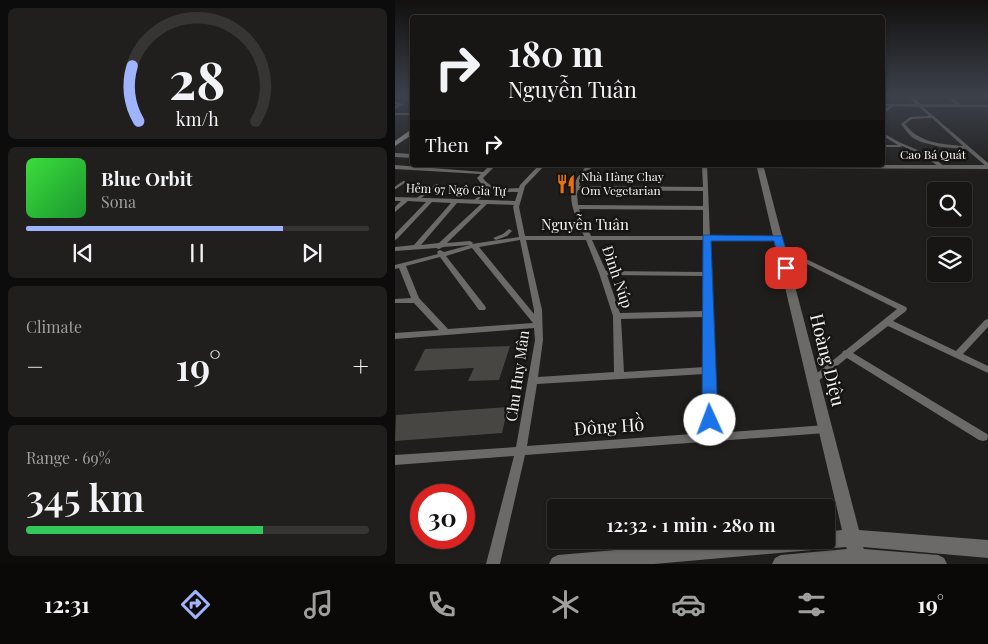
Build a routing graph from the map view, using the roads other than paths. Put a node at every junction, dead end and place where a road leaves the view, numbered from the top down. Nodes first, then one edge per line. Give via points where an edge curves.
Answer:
1 (905, 122) edge
2 (938, 122) edge
3 (410, 126) edge
4 (410, 133) edge
5 (410, 133) edge
6 (885, 135) edge
7 (397, 136) edge
8 (395, 144) edge
9 (885, 146) edge
10 (905, 146) junction
11 (968, 148) junction
12 (395, 155) edge
13 (410, 156) edge
14 (885, 166) edge
15 (941, 166) junction
16 (988, 166) edge
17 (395, 167) edge
18 (490, 167) edge
19 (540, 167) edge
20 (588, 167) edge
21 (705, 167) edge
22 (761, 167) edge
23 (483, 173) junction
24 (404, 182) dead end
25 (437, 185) dead end
26 (395, 188) edge
27 (489, 188) junction
28 (575, 188) junction
29 (705, 189) junction
30 (520, 190) junction
31 (395, 199) edge
32 (406, 200) junction
33 (416, 200) junction
34 (430, 201) junction
35 (455, 202) junction
36 (473, 202) junction
37 (485, 203) junction
38 (517, 203) junction
39 (575, 207) junction
40 (706, 208) junction
41 (395, 210) edge
42 (509, 232) dead end
43 (589, 237) junction
44 (395, 238) edge
45 (522, 238) junction
46 (706, 238) junction
47 (780, 244) junction
48 (474, 246) junction
49 (415, 248) junction
50 (395, 249) edge
51 (440, 251) junction
52 (399, 266) edge
53 (603, 273) junction
54 (708, 274) junction
55 (416, 300) junction
56 (395, 301) edge
57 (483, 308) dead end
58 (708, 314) junction
59 (617, 316) junction
60 (887, 322) junction
61 (988, 322) edge
62 (539, 325) junction
63 (447, 332) junction
64 (395, 336) edge
65 (846, 353) junction
66 (957, 356) junction
67 (709, 370) junction
68 (988, 370) edge
69 (619, 376) junction
70 (813, 380) junction
71 (533, 381) junction
72 (826, 429) junction
73 (711, 437) junction
74 (983, 437) dead end
75 (521, 451) junction
76 (395, 460) edge
77 (853, 538) junction
78 (835, 539) edge
79 (726, 549) edge
80 (988, 549) edge
81 (858, 560) edge
82 (493, 564) edge
83 (558, 564) edge
84 (781, 564) edge
85 (937, 564) edge

1 - 11 street via 903,124 917,138
2 - 11 street
3 - 7 main road
4 - 7 main road
5 - 8 main road
6 - 10 street
9 - 10 street
10 - 15 street via 928,154
11 - 16 street
12 - 13 street
14 - 15 street, Cao Bá Quát
15 - 16 street, Cao Bá Quát
17 - 23 street
18 - 23 street
19 - 30 street, Chu Huy Mân
20 - 28 street
21 - 29 street
22 - 47 street, Hoàng Diệu
23 - 27 street via 481,181
24 - 26 lane
25 - 33 lane
27 - 30 street
27 - 36 lane
28 - 29 street
28 - 39 street, Đinh Núp
29 - 40 street
30 - 38 street, Chu Huy Mân
31 - 32 street, Hẻm 97 Ngô Gia Tự
32 - 33 street, Hẻm 97 Ngô Gia Tự
32 - 41 street
33 - 34 street, Hẻm 97 Ngô Gia Tự
34 - 35 street, Hẻm 97 Ngô Gia Tự
34 - 44 street
35 - 36 street, Hẻm 97 Ngô Gia Tự
35 - 49 street
36 - 37 street, Hẻm 97 Ngô Gia Tự
37 - 38 street, Hẻm 97 Ngô Gia Tự
37 - 51 street
38 - 45 street, Chu Huy Mân
39 - 40 street
39 - 43 street, Đinh Núp
40 - 46 street
42 - 51 street via 502,237
43 - 45 street, Nguyễn Tuân
43 - 46 street, Nguyễn Tuân
43 - 53 street, Đinh Núp
45 - 48 street, Nguyễn Tuân
45 - 62 street, Chu Huy Mân
46 - 47 street, Nguyễn Tuân
46 - 54 street
47 - 60 street via 903,309
47 - 70 street, Hoàng Diệu
48 - 51 street, Nguyễn Tuân
48 - 62 street
49 - 50 street
49 - 51 street
51 - 52 street, Nguyễn Tuân
51 - 57 street
52 - 55 street
53 - 54 street
53 - 59 street, Đinh Núp
54 - 58 street
55 - 56 street
55 - 63 street
58 - 59 street
58 - 67 street
59 - 69 street, Đinh Núp
60 - 65 street
60 - 66 street
61 - 66 street
62 - 63 street
62 - 71 street, Chu Huy Mân
63 - 64 street
65 - 70 street
65 - 74 street
66 - 68 street
67 - 69 street
67 - 73 street
69 - 71 street
70 - 72 street, Hoàng Diệu
71 - 75 street, Chu Huy Mân
72 - 73 street, Đông Hồ
72 - 77 street, Hoàng Diệu
73 - 75 street, Đông Hồ
75 - 76 street, Đông Hồ
75 - 82 street, Chu Huy Mân
77 - 78 street
77 - 80 street
77 - 81 street, Hoàng Diệu
79 - 83 street
81 - 84 street
81 - 85 street

